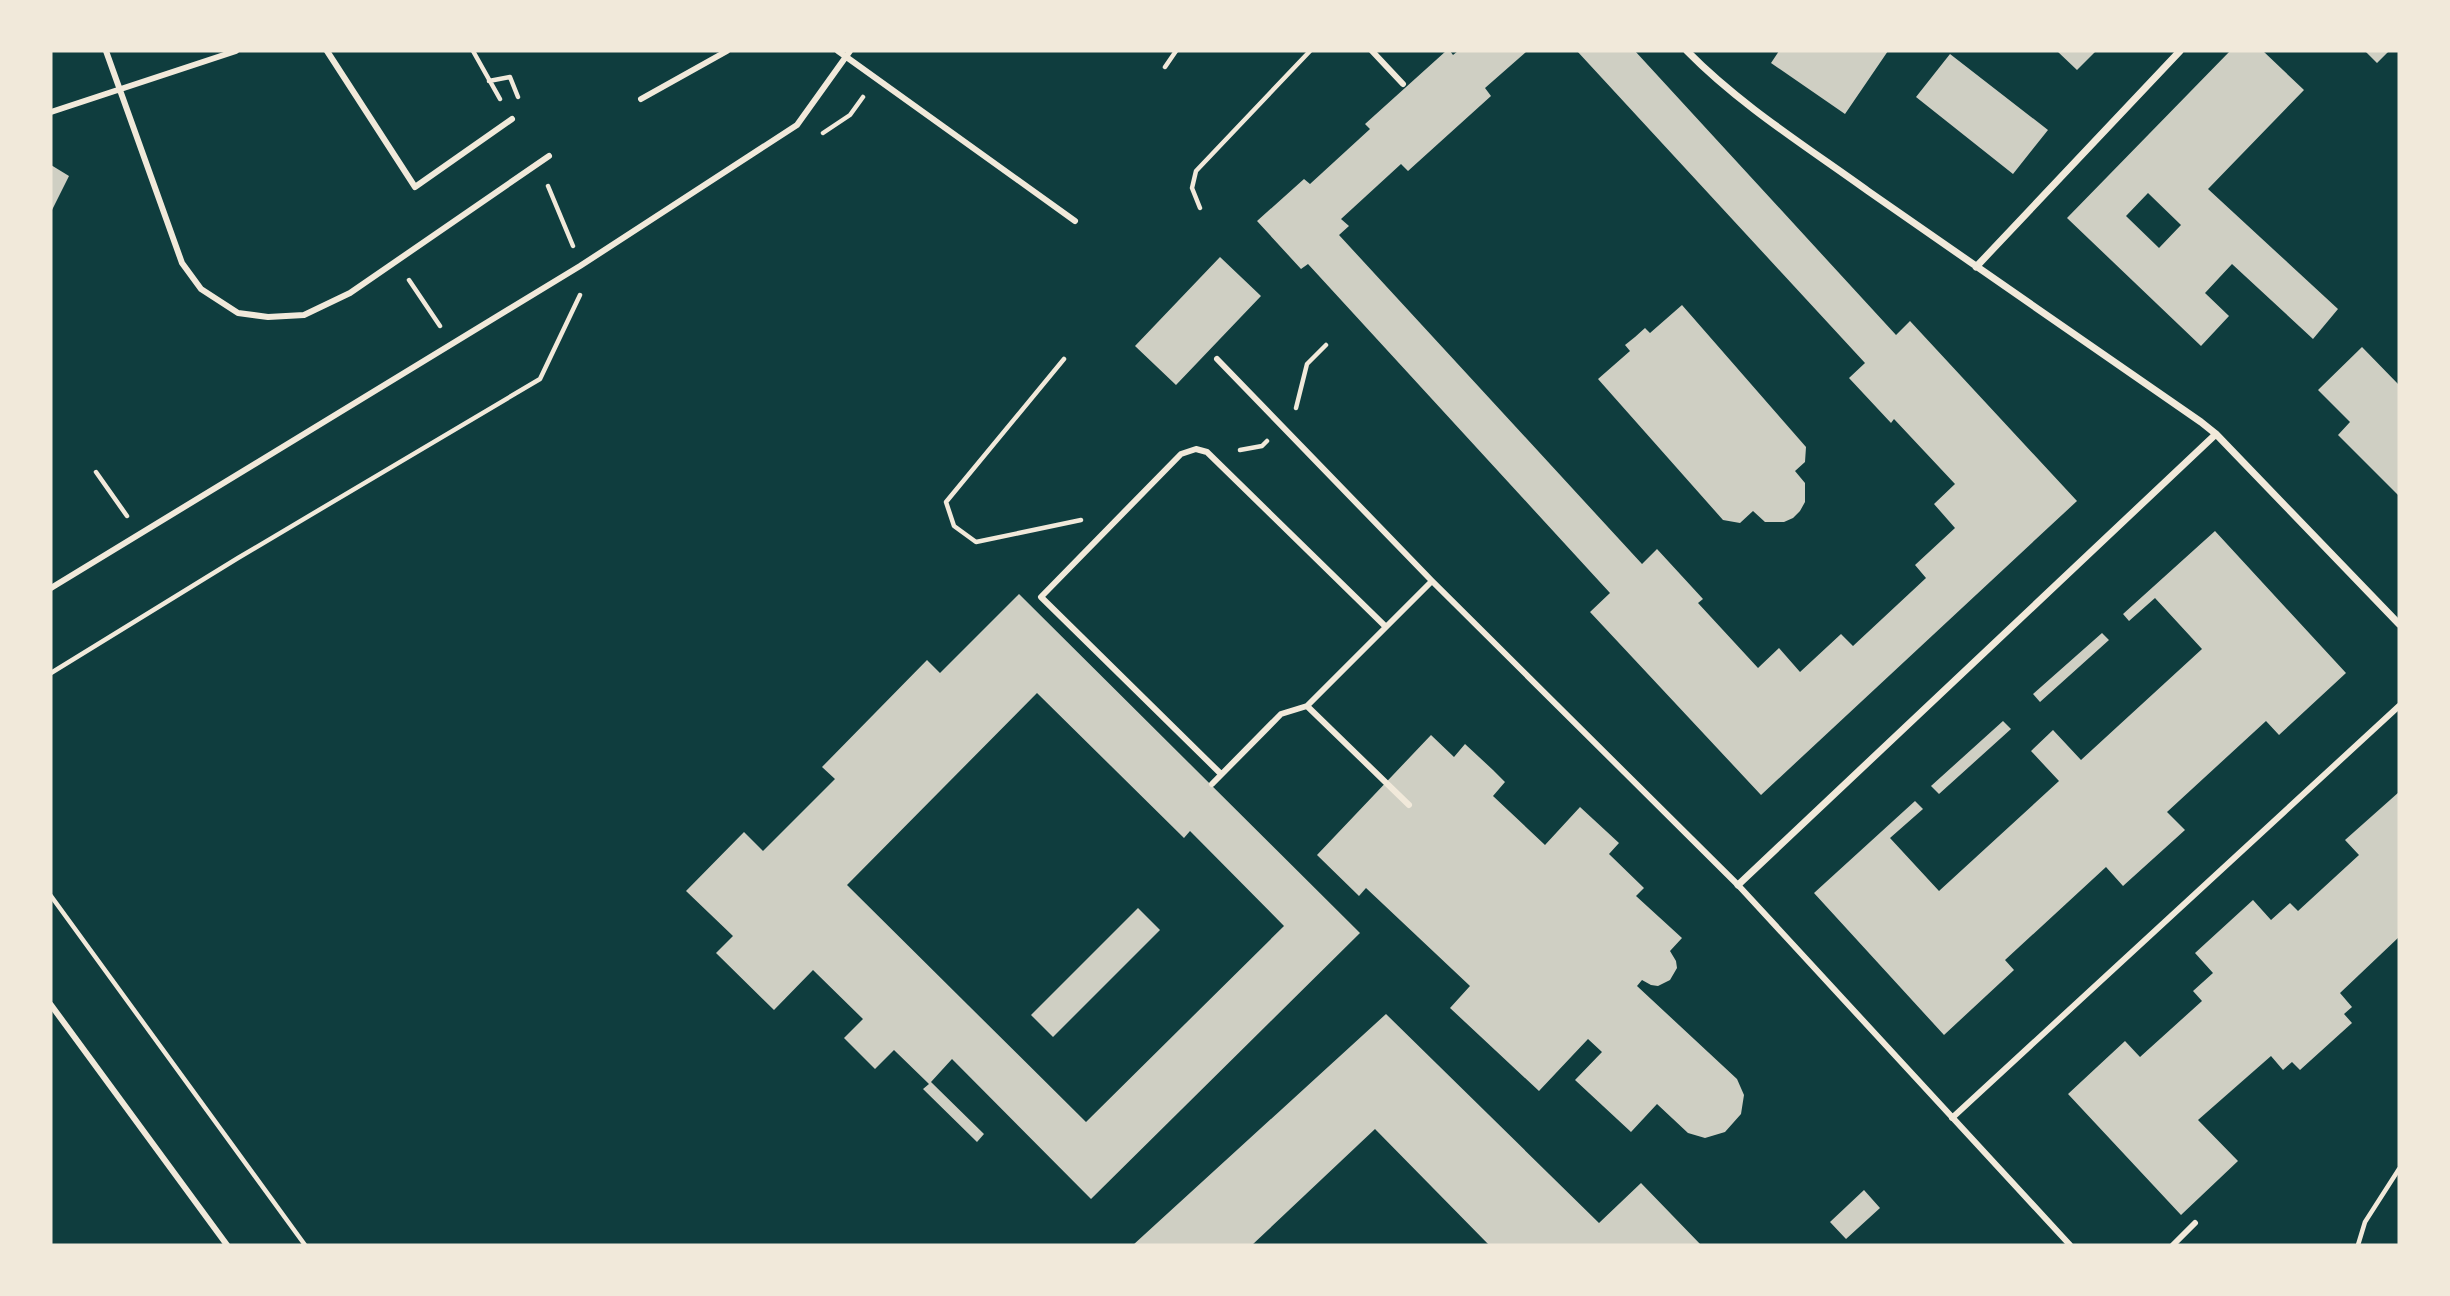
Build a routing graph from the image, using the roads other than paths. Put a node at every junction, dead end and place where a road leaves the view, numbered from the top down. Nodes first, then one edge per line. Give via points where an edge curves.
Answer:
1 (106, 51) edge
2 (236, 51) edge
3 (327, 51) edge
4 (727, 51) edge
5 (838, 51) edge
6 (850, 51) edge
7 (1372, 51) edge
8 (1687, 51) edge
9 (2180, 51) edge
10 (1403, 84) dead end
11 (119, 89) junction
12 (641, 99) dead end
13 (51, 112) edge
14 (512, 119) dead end
15 (550, 156) dead end
16 (1074, 221) dead end
17 (1976, 267) junction
18 (1217, 359) dead end
19 (2216, 435) junction
20 (1432, 581) junction
21 (51, 588) edge
22 (2399, 624) edge
23 (1386, 627) junction
24 (1307, 706) junction
25 (2399, 706) edge
26 (1221, 774) junction
27 (1212, 784) dead end
28 (1409, 805) dead end
29 (1738, 886) junction
30 (51, 1005) edge
31 (1952, 1118) junction
32 (2194, 1223) dead end
33 (227, 1245) edge
34 (2070, 1245) edge
35 (2173, 1245) edge

1 - 11 street
2 - 11 street
3 - 14 street via 415,187
4 - 12 street
5 - 16 street
6 - 21 street via 797,125 580,266
7 - 10 street
8 - 17 street via 1779,127
9 - 17 street
11 - 13 street
11 - 15 street via 182,264 201,289 238,313 304,315 350,292
17 - 19 street
18 - 20 street
19 - 22 street
19 - 29 street
20 - 23 street
20 - 29 street
23 - 24 street
23 - 26 street via 1207,452 1196,449 1181,454 1041,597
24 - 26 street via 1281,714
24 - 28 street
25 - 31 street
26 - 27 street
29 - 31 street
30 - 33 street
31 - 34 street
32 - 35 street

